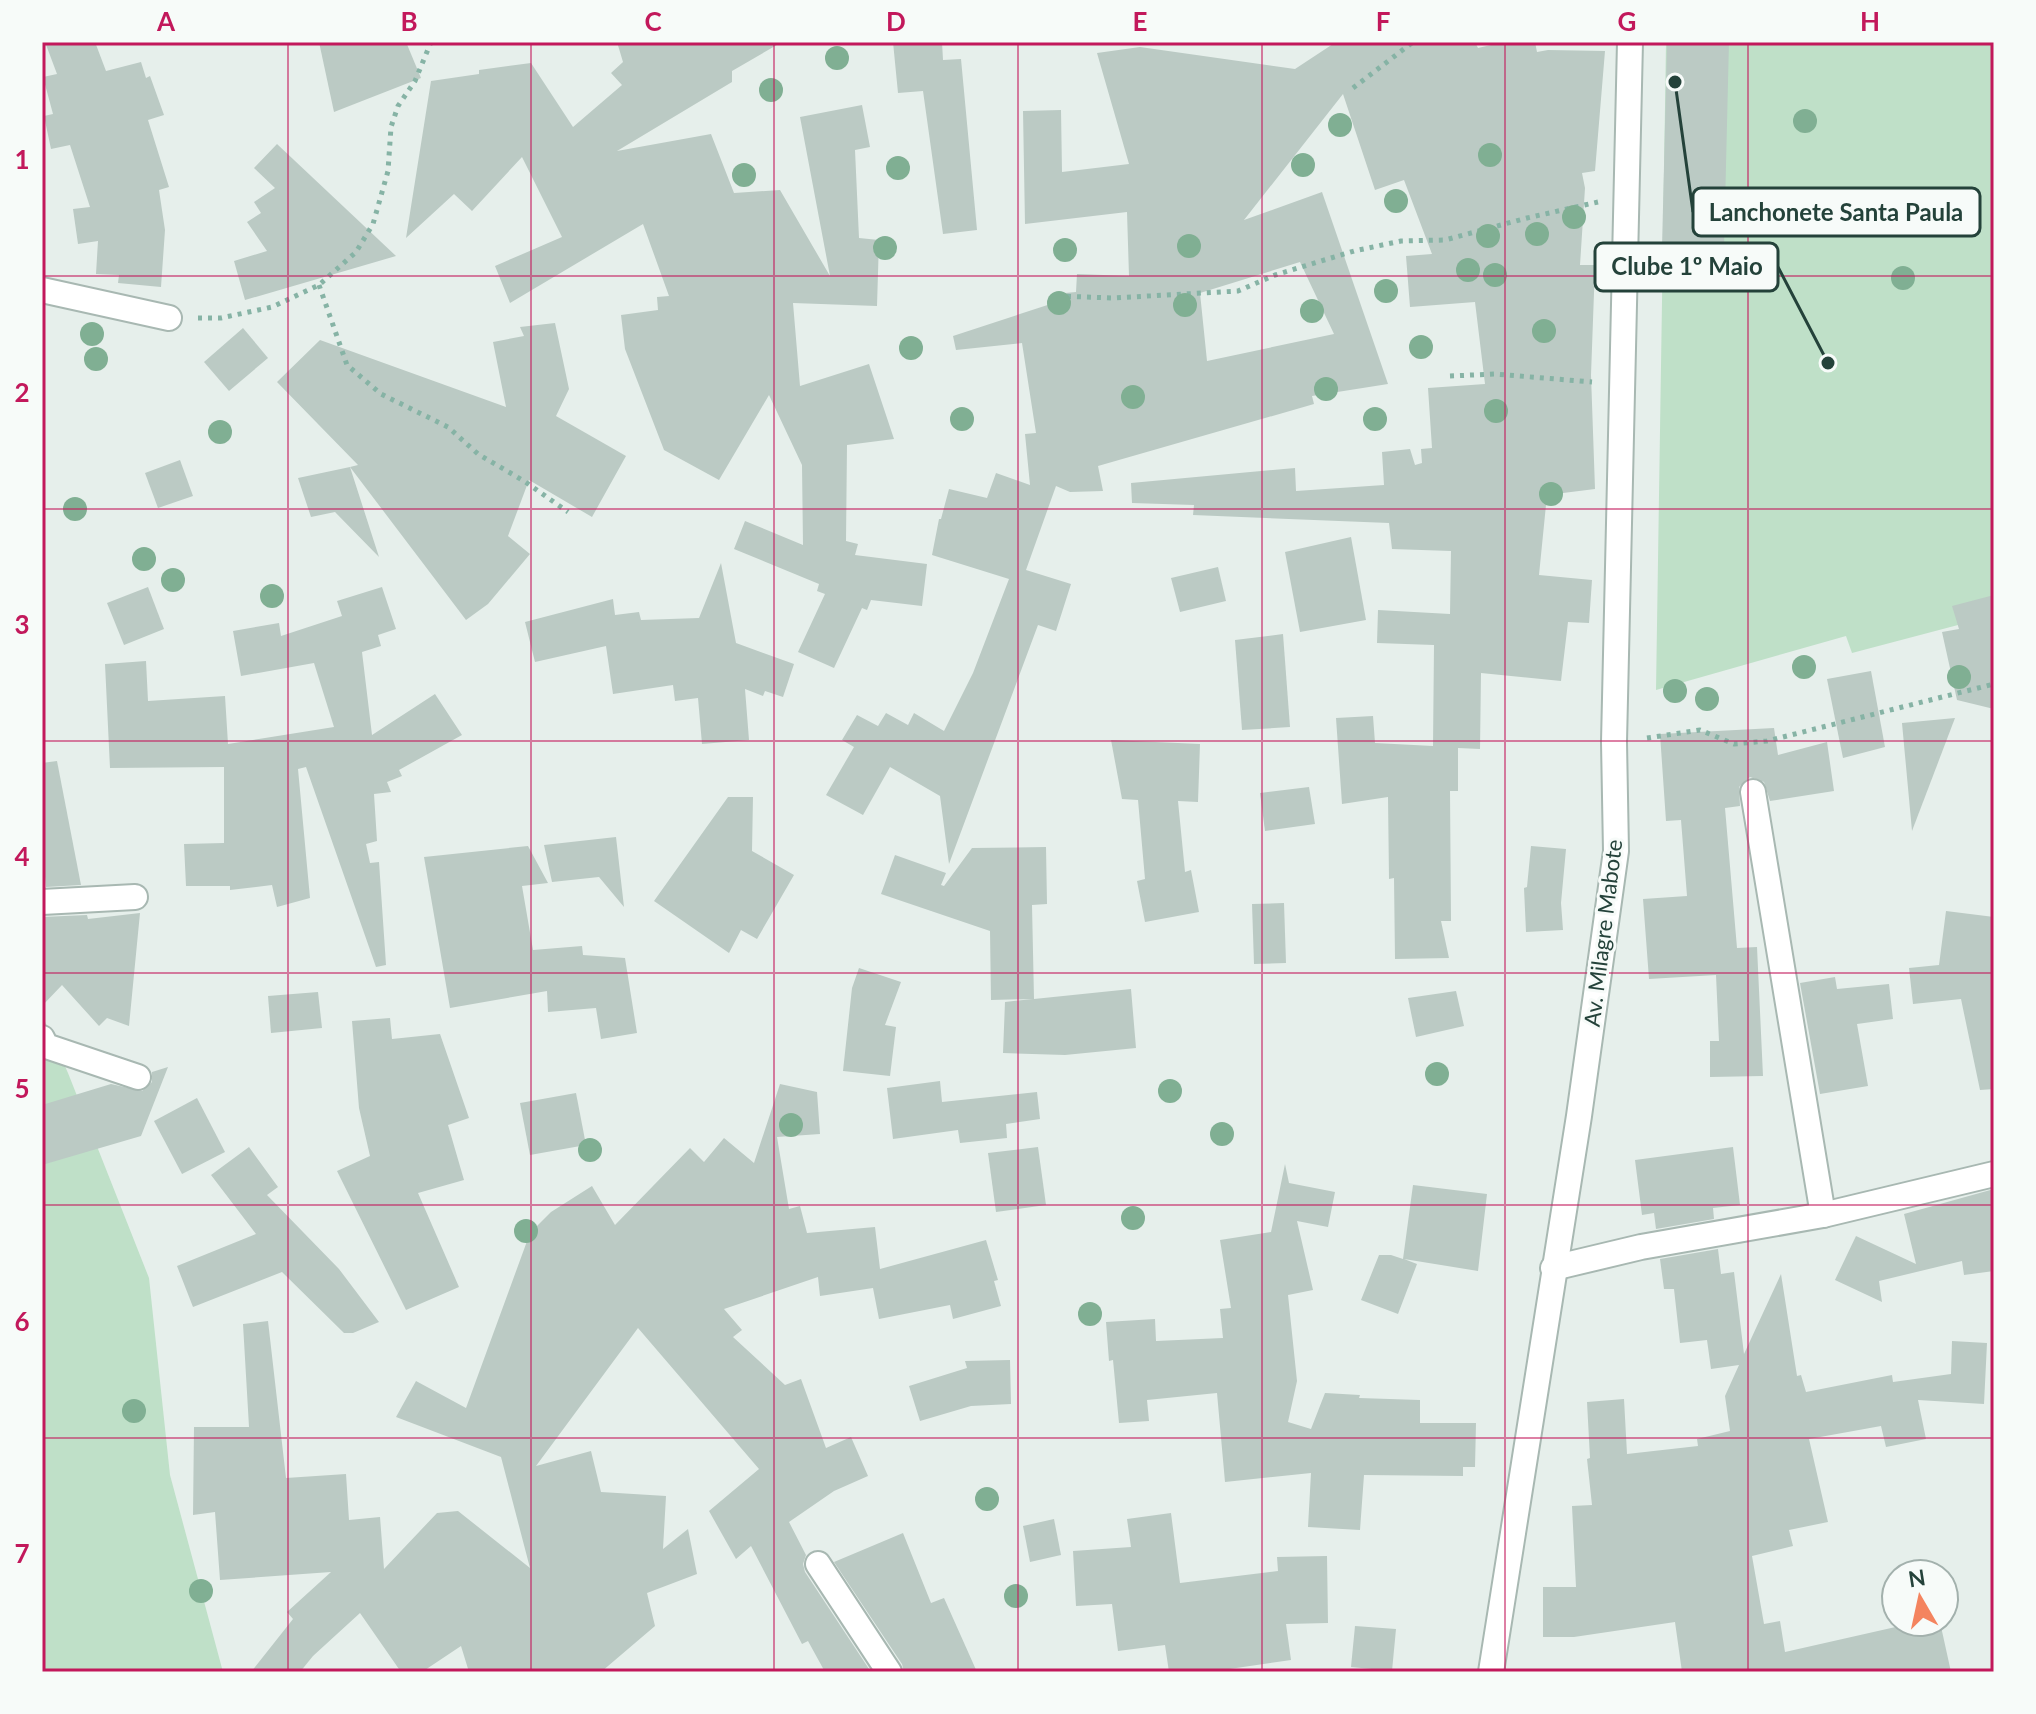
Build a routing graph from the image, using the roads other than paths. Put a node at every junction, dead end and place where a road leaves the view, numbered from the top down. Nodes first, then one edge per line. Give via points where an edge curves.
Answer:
1 (1630, 42) edge
2 (42, 290) edge
3 (169, 318) road end
4 (1753, 792) dead end
5 (135, 897) dead end
6 (42, 902) edge
7 (42, 1038) edge
8 (138, 1077) dead end
9 (1994, 1174) edge
10 (1823, 1215) junction
11 (1553, 1268) junction
12 (818, 1564) dead end
13 (889, 1672) edge
14 (1491, 1672) edge

1 - 11 street, Av. Milagre Mabote via 1616,851
2 - 3 street
4 - 10 street
5 - 6 street
7 - 8 street via 46,1046
9 - 10 street
10 - 11 street
11 - 14 street, Av. Milagre Mabote
12 - 13 street

